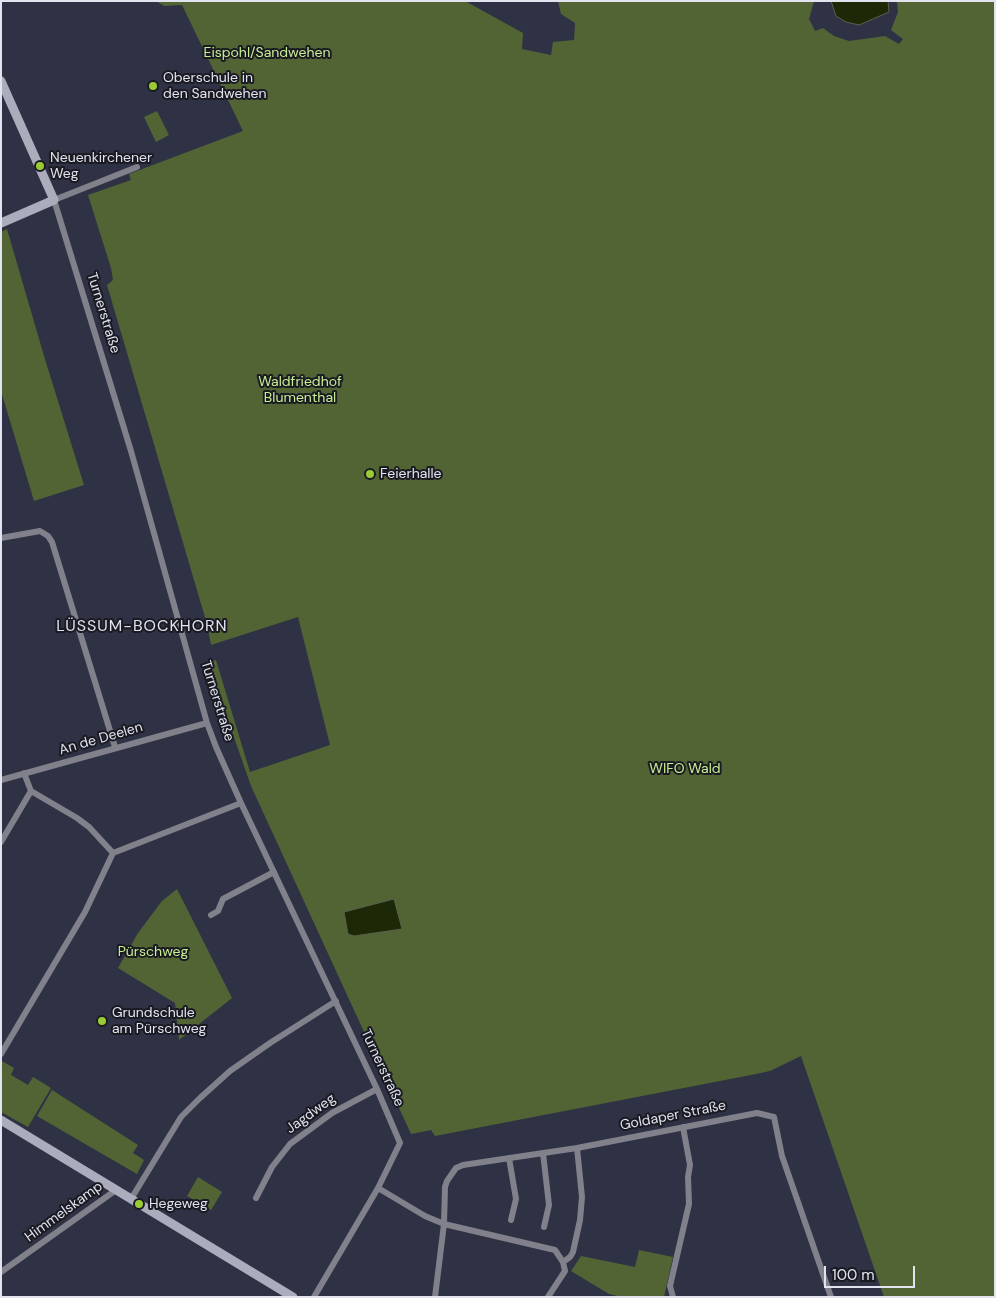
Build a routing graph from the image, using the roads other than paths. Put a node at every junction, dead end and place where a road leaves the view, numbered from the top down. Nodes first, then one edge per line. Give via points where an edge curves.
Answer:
1 (1, 81) edge
2 (137, 167) dead end
3 (54, 200) junction
4 (1, 223) edge
5 (1, 538) edge
6 (207, 723) junction
7 (116, 747) junction
8 (24, 774) junction
9 (1, 780) edge
10 (31, 791) junction
11 (240, 803) junction
12 (1, 842) edge
13 (113, 853) junction
14 (274, 872) junction
15 (211, 915) dead end
16 (336, 1002) junction
17 (1, 1054) edge
18 (377, 1089) junction
19 (1, 1120) edge
20 (683, 1127) junction
21 (577, 1148) junction
22 (544, 1153) junction
23 (509, 1158) junction
24 (378, 1188) junction
25 (116, 1190) junction
26 (256, 1198) dead end
27 (131, 1199) junction
28 (511, 1220) dead end
29 (444, 1224) junction
30 (544, 1227) dead end
31 (562, 1262) junction
32 (1, 1272) edge
33 (293, 1297) edge
34 (314, 1297) edge
35 (435, 1297) edge
36 (548, 1297) edge
37 (673, 1297) edge
38 (831, 1297) edge

1 - 3 main road, Turnerstraße
2 - 3 street
3 - 4 main road
3 - 6 street, Turnerstraße via 131,451
5 - 7 street via 40,532 52,542
6 - 7 street, An de Deelen
6 - 11 street, Turnerstraße
7 - 8 street, An de Deelen
8 - 9 street, An de Deelen
8 - 10 street
10 - 12 street
10 - 13 street via 83,822
11 - 13 street
11 - 14 street, Turnerstraße
13 - 17 street via 85,912
14 - 15 street via 223,899 218,911
14 - 16 street, Turnerstraße
16 - 18 street, Turnerstraße
16 - 27 street via 230,1071 200,1098 181,1117
18 - 24 street, Turnerstraße via 400,1143
18 - 26 street, Jagdweg via 332,1113 290,1144
19 - 25 main road
20 - 21 street, Goldaper Straße
20 - 37 street via 690,1166 689,1204 670,1286
20 - 38 street, Goldaper Straße via 758,1113 774,1117 782,1156
21 - 22 street, Goldaper Straße
21 - 31 street via 582,1197 580,1220 573,1252
22 - 23 street, Goldaper Straße
22 - 30 street via 549,1205
23 - 28 street via 516,1199
23 - 29 street, Goldaper Straße via 456,1168 445,1188
24 - 29 street
24 - 34 street, Turnerstraße
25 - 27 main road
25 - 32 street, Himmelskamp
27 - 33 main road
29 - 31 street via 550,1248 558,1253
29 - 35 street
31 - 36 street via 566,1271

